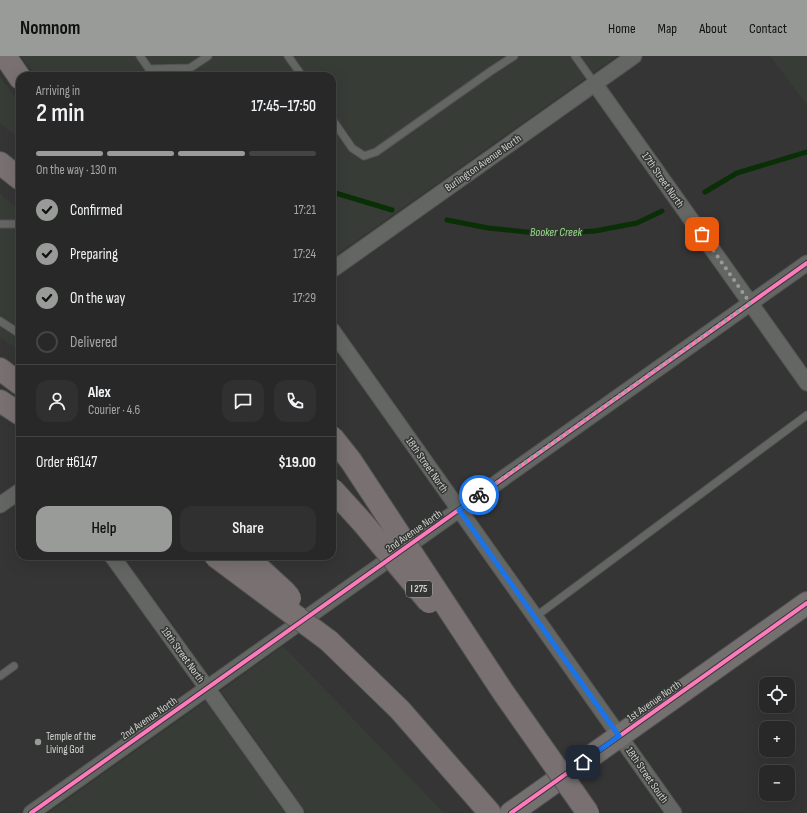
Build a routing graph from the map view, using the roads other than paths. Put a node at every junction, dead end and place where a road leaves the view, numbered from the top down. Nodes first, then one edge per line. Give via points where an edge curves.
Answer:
1 (5, 56) edge
2 (140, 56) edge
3 (208, 56) edge
4 (288, 56) edge
5 (514, 56) edge
6 (575, 56) edge
7 (634, 56) edge
8 (16, 72) edge
9 (299, 72) edge
10 (595, 84) junction
11 (336, 125) edge
12 (0, 163) edge
13 (16, 176) edge
14 (0, 224) edge
15 (16, 224) edge
16 (807, 263) edge
17 (336, 267) edge
18 (750, 303) junction
19 (0, 321) edge
20 (16, 331) edge
21 (336, 336) edge
22 (0, 369) edge
23 (16, 381) edge
24 (807, 383) edge
25 (0, 401) edge
26 (16, 411) edge
27 (807, 416) edge
28 (336, 442) edge
29 (336, 493) edge
30 (16, 494) edge
31 (0, 505) edge
32 (459, 510) junction
33 (115, 560) edge
34 (221, 560) edge
35 (250, 560) edge
36 (807, 603) edge
37 (535, 617) junction
38 (329, 641) junction
39 (14, 666) dead end
40 (0, 676) edge
41 (207, 688) junction
42 (503, 692) junction
43 (619, 736) junction
44 (31, 813) edge
45 (296, 813) edge
46 (490, 813) edge
47 (511, 813) edge
48 (588, 813) edge
49 (674, 813) edge

1 - 8 highway
2 - 3 lane via 149,69 190,68
4 - 9 lane
5 - 11 lane via 376,152 364,156 352,148
6 - 10 lane, 17th Street North
7 - 10 street, Burlington Avenue North
10 - 17 street, Burlington Avenue North
10 - 18 street, 17th Street North
12 - 13 highway
14 - 15 lane
16 - 18 street, 2nd Avenue North
18 - 24 street, 17th Street North
18 - 32 street, 2nd Avenue North
19 - 20 lane
21 - 32 street, 18th Street North
22 - 23 highway
25 - 26 highway
27 - 37 lane
28 - 42 highway, bridge
29 - 42 highway, I 275, bridge via 363,522
30 - 31 street
32 - 37 street, 18th Street North
32 - 41 street, 2nd Avenue North
33 - 41 street, 19th Street North
34 - 38 highway, bridge
35 - 38 highway, bridge via 284,591
36 - 43 main road, 1st Avenue North
37 - 43 street, 18th Street North
38 - 46 highway via 400,710
39 - 40 lane
41 - 44 street, 2nd Avenue North
41 - 45 street, 19th Street North
42 - 48 highway, I 275, bridge
43 - 47 main road, 1st Avenue North
43 - 49 street, 18th Street South

